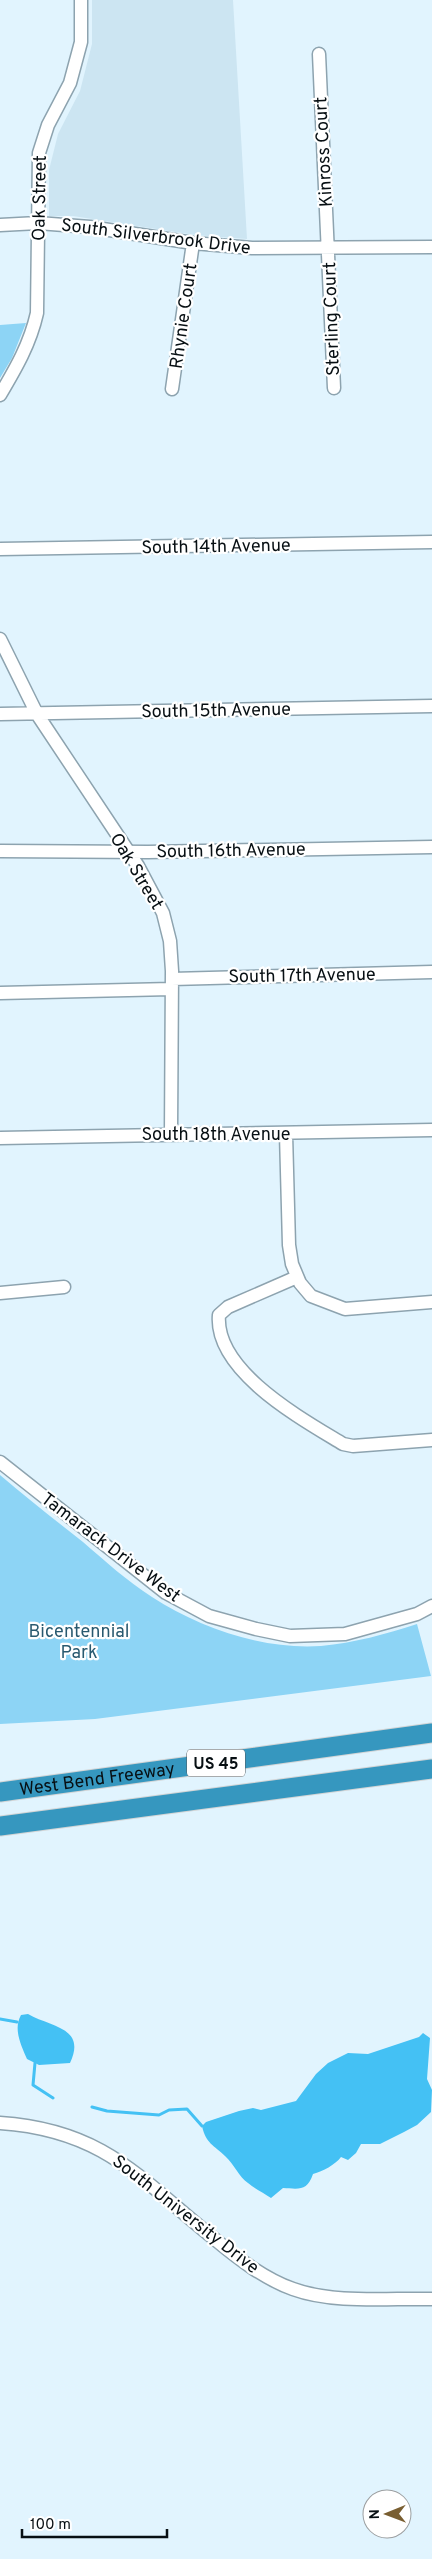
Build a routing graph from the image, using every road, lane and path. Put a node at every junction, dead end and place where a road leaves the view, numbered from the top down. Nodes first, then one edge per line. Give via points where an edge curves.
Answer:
1 (81, 0) edge
2 (319, 54) dead end
3 (38, 223) junction
4 (0, 225) edge
5 (193, 244) junction
6 (432, 247) edge
7 (328, 249) junction
8 (334, 388) dead end
9 (172, 389) dead end
10 (0, 396) edge
11 (432, 542) edge
12 (0, 549) edge
13 (0, 639) edge
14 (432, 706) edge
15 (0, 714) edge
16 (37, 714) junction
17 (432, 847) edge
18 (0, 851) edge
19 (127, 851) junction
20 (432, 972) edge
21 (171, 984) junction
22 (0, 992) edge
23 (432, 1130) edge
24 (171, 1133) junction
25 (286, 1134) junction
26 (0, 1138) edge
27 (297, 1277) junction
28 (64, 1287) dead end
29 (0, 1293) edge
30 (432, 1302) edge
31 (432, 1440) edge
32 (0, 1462) edge
33 (432, 1606) edge
34 (432, 1733) edge
35 (432, 1769) edge
36 (0, 1792) edge
37 (0, 1826) edge
38 (0, 2123) edge
39 (432, 2299) edge

1 - 3 street, Oak Street via 81,42 70,83 48,125 38,153
2 - 7 street, Kinross Court
3 - 4 street, South Silverbrook Drive
3 - 5 street, South Silverbrook Drive via 90,226
3 - 10 street, Oak Street via 39,278 34,327 23,356
5 - 7 street, South Silverbrook Drive
5 - 9 street, Rhynie Court
6 - 7 street, South Silverbrook Drive
7 - 8 street, Sterling Court
11 - 12 street, South 14th Avenue
13 - 16 street, Oak Street
14 - 16 street, South 15th Avenue
15 - 16 street, South 15th Avenue
16 - 19 street, Oak Street
17 - 19 street, South 16th Avenue
18 - 19 street, South 16th Avenue
19 - 21 street, Oak Street via 163,913 170,941
20 - 21 street, South 17th Avenue
21 - 22 street, South 17th Avenue
21 - 24 street, Oak Street
23 - 25 street, South 18th Avenue
24 - 25 street, South 18th Avenue
24 - 26 street, South 18th Avenue
25 - 27 street via 289,1245
27 - 30 street via 311,1296 345,1309
27 - 31 street via 228,1307 219,1315 218,1326 235,1362 283,1408 343,1444
28 - 29 street
32 - 33 street, Tamarack Drive West via 166,1593 209,1616 290,1636 345,1634 417,1614
34 - 36 highway, West Bend Freeway / US 45
35 - 37 highway, West Bend Freeway / US 45
38 - 39 street, South University Drive via 46,2129 113,2156 228,2250 270,2279 293,2289 319,2297

